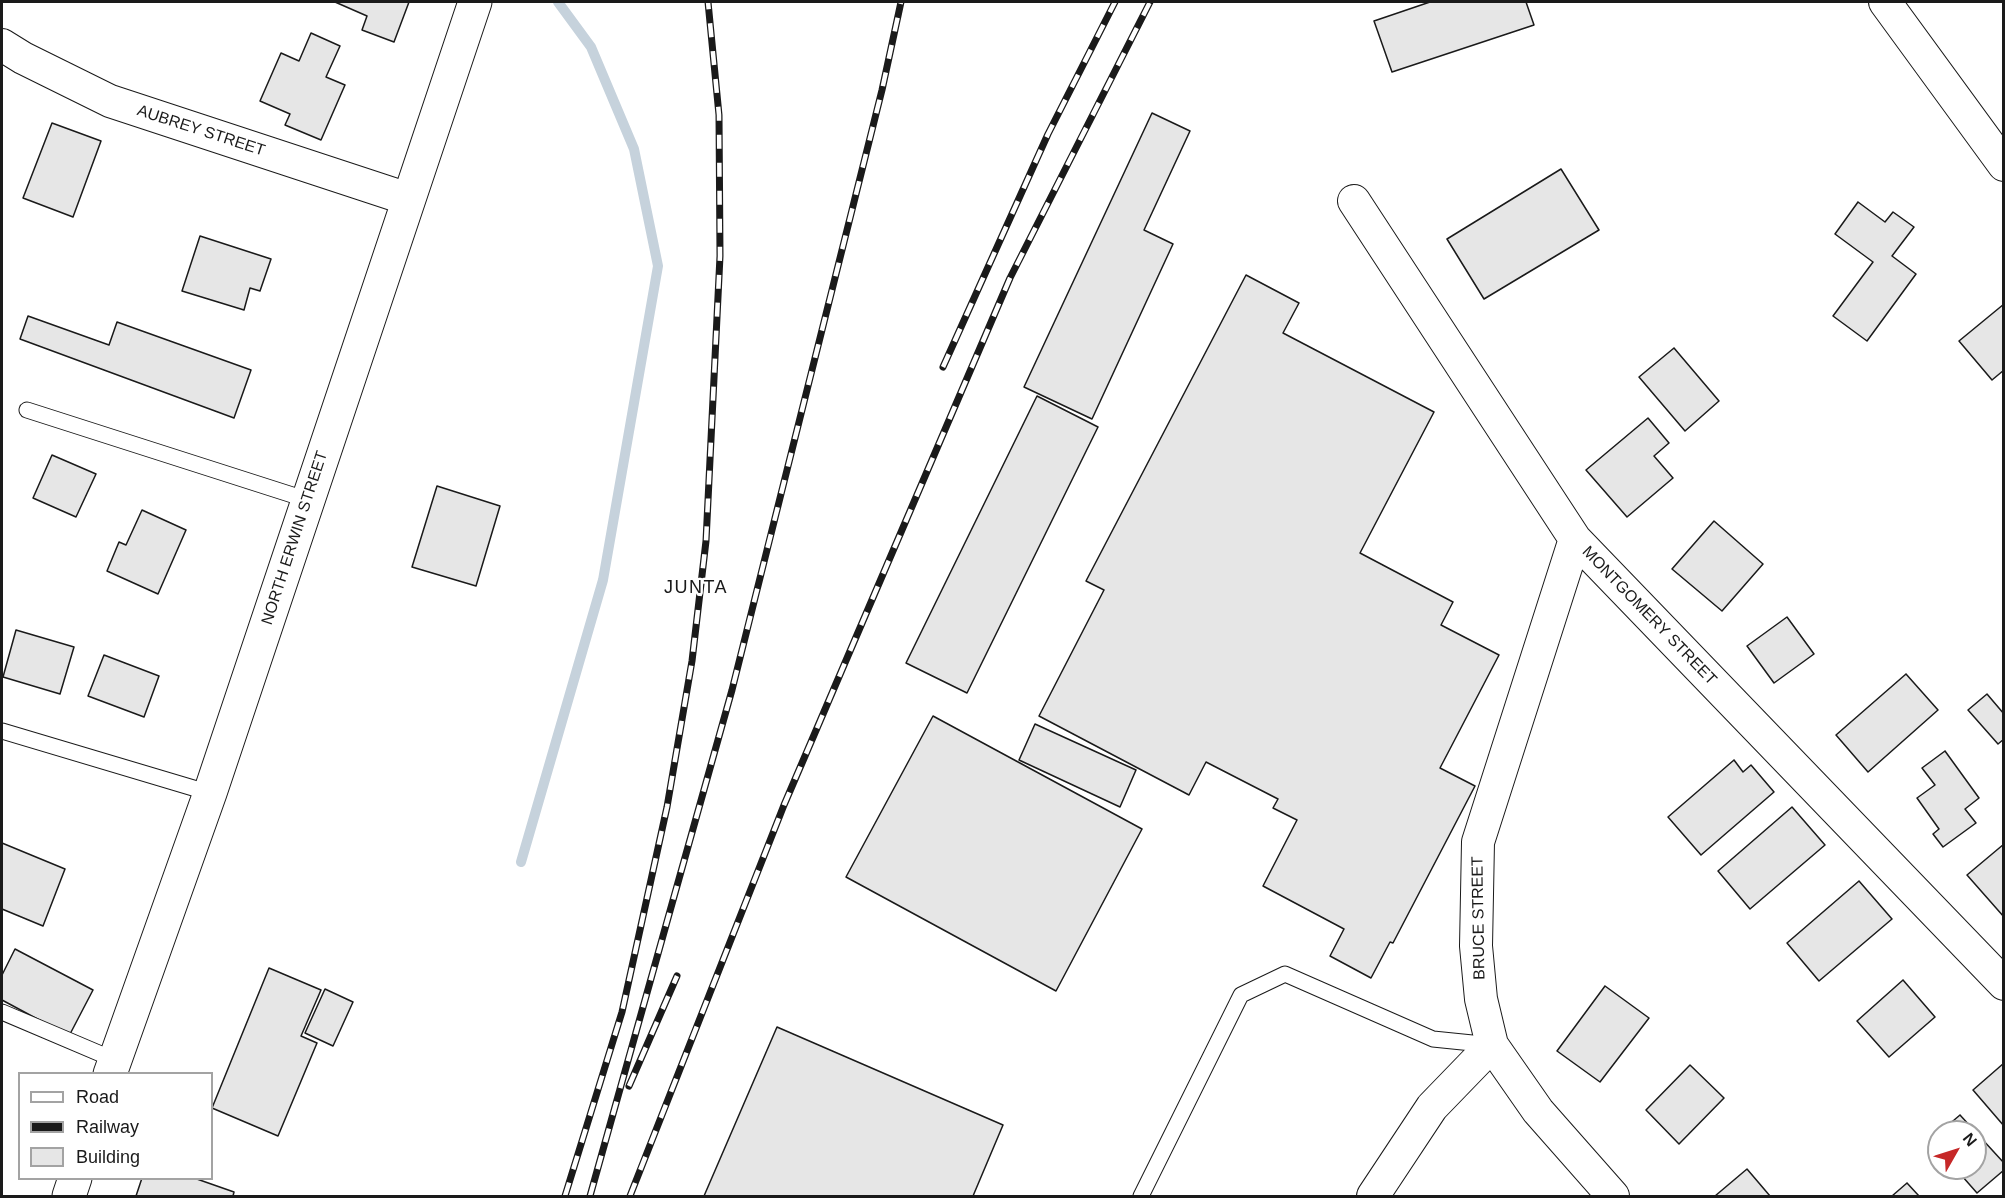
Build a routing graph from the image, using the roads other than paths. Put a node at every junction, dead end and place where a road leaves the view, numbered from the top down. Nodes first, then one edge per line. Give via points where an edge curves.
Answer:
1 (475, 2) edge
2 (1885, 2) edge
3 (2, 45) edge
4 (2004, 165) edge
5 (408, 199) junction
6 (1354, 201) dead end
7 (27, 410) dead end
8 (308, 500) junction
9 (1575, 539) junction
10 (2, 731) edge
11 (210, 793) junction
12 (2004, 984) edge
13 (2, 1012) edge
14 (1492, 1045) junction
15 (112, 1067) edge
16 (75, 1180) edge
17 (69, 1197) edge
18 (1141, 1197) edge
19 (1373, 1197) edge
20 (1613, 1197) edge

1 - 5 street, NORTH ERWIN STREET
2 - 4 street
3 - 5 street, AUBREY STREET via 110,101
5 - 8 street, NORTH ERWIN STREET
6 - 9 street, MONTGOMERY STREET
7 - 8 lane
8 - 11 street, NORTH ERWIN STREET
9 - 12 street, MONTGOMERY STREET
9 - 14 street, BRUCE STREET via 1478,842 1476,946
10 - 11 lane
11 - 15 street, NORTH ERWIN STREET
13 - 15 lane
14 - 18 lane via 1433,1039 1285,974 1241,995
14 - 19 street via 1432,1107
14 - 20 street via 1538,1111
16 - 17 street

